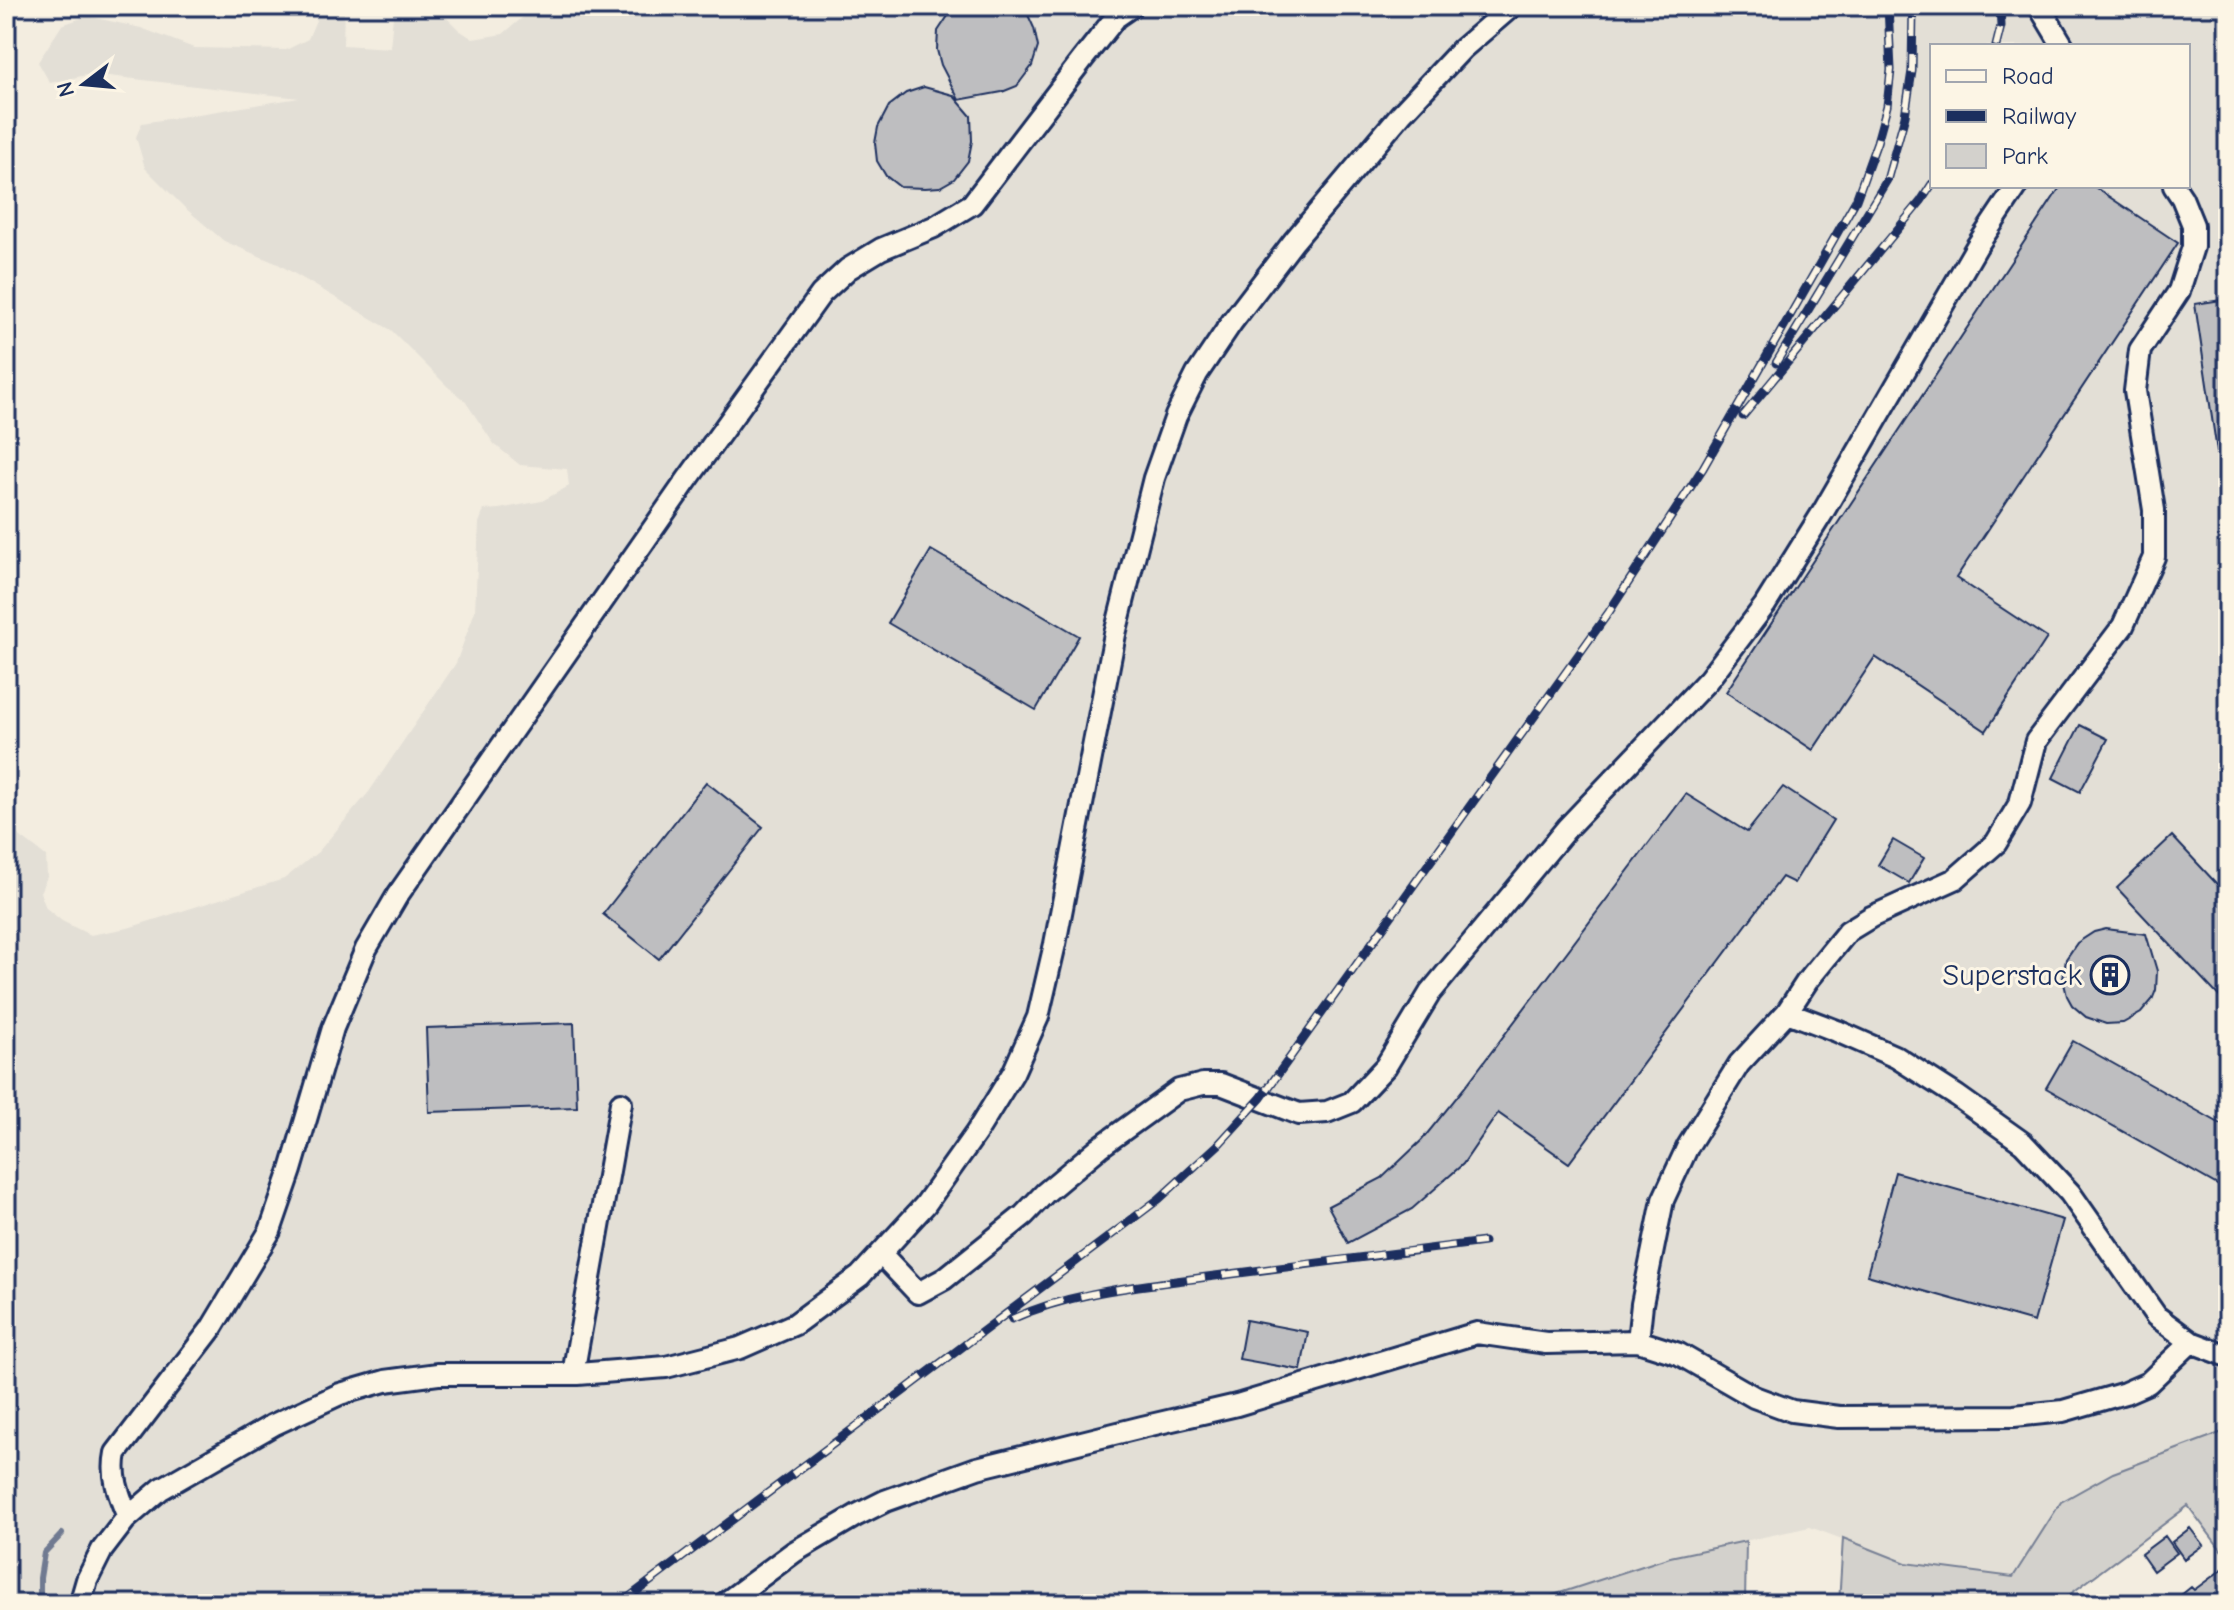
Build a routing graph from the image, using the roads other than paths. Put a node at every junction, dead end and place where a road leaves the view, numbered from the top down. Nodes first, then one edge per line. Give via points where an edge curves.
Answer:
1 (1132, 6) edge
2 (1512, 6) edge
3 (2039, 6) edge
4 (2062, 44) edge
5 (2016, 188) edge
6 (2175, 188) edge
7 (1787, 1012) junction
8 (621, 1103) dead end
9 (881, 1254) junction
10 (1638, 1341) junction
11 (2191, 1342) junction
12 (2228, 1356) edge
13 (573, 1374) junction
14 (128, 1517) junction
15 (80, 1604) edge
16 (724, 1604) edge

1 - 14 street via 1116,17 972,204 859,262 821,294 397,896 366,949 333,1028 270,1231 211,1329 116,1453 113,1469
2 - 9 street via 1462,49 1401,114 1294,241 1197,374 1154,478 1115,634 1038,1017 1013,1073 976,1133 925,1205
3 - 4 street
5 - 9 street via 1765,605 1708,680 1567,828 1430,993 1386,1066 1352,1102 1327,1112 1299,1114 1221,1084 1179,1090 1100,1147 944,1279 918,1293
6 - 7 street via 2193,225 2193,247 2179,291 2140,350 2135,391 2154,510 2154,557 2123,626 2036,741 2020,803 1996,843 1955,879 1848,931
7 - 10 street via 1739,1064 1688,1146 1663,1200
7 - 11 street via 1896,1057 2023,1143 2070,1193 2156,1316
8 - 13 street
9 - 13 street via 795,1324 740,1348 666,1367
10 - 11 street via 1679,1354 1754,1397 1792,1411 1839,1417 2063,1411 2148,1383
10 - 16 street via 1546,1343 1477,1333 1237,1405 977,1468 857,1515 794,1552
11 - 12 street
13 - 14 street via 438,1374 340,1394 273,1425 161,1489
14 - 15 street via 102,1550

